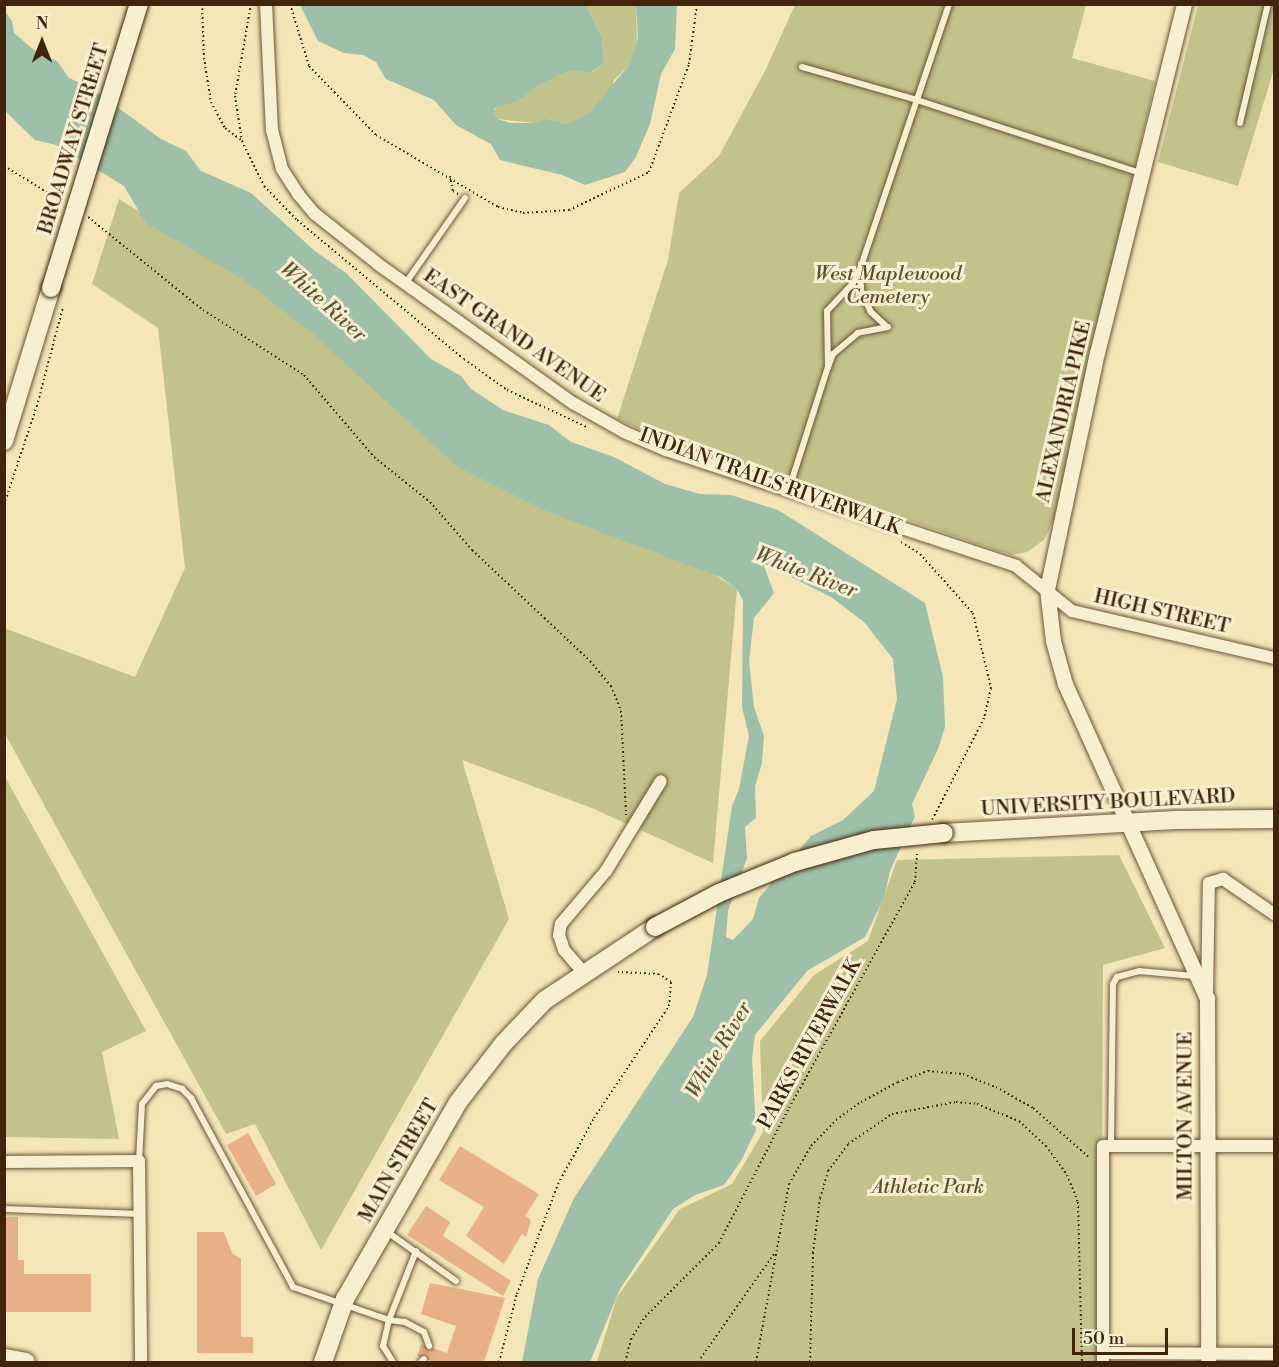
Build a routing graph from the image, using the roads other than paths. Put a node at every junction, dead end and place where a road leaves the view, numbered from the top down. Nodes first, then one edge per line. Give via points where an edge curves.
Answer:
1 (139, 4) edge
2 (266, 4) edge
3 (949, 4) edge
4 (1184, 4) edge
5 (1268, 4) edge
6 (802, 68) dead end
7 (917, 100) junction
8 (1240, 123) dead end
9 (1142, 173) junction
10 (465, 198) road end
11 (860, 269) junction
12 (405, 284) junction
13 (828, 366) junction
14 (4, 441) edge
15 (789, 489) junction
16 (1047, 589) junction
17 (1275, 658) edge
18 (661, 781) dead end
19 (1275, 819) edge
20 (1128, 822) junction
21 (1275, 914) edge
22 (655, 927) joint
23 (584, 973) junction
24 (1198, 976) junction
25 (1207, 998) junction
26 (1107, 1146) junction
27 (1207, 1146) junction
28 (1275, 1146) edge
29 (139, 1161) junction
30 (4, 1162) edge
31 (4, 1209) edge
32 (140, 1214) junction
33 (386, 1231) junction
34 (416, 1251) junction
35 (456, 1281) dead end
36 (343, 1304) junction
37 (389, 1320) junction
38 (429, 1346) dead end
39 (1275, 1354) edge
40 (4, 1358) edge
41 (1103, 1358) edge
42 (1208, 1358) edge
43 (26, 1362) edge
44 (141, 1362) edge
45 (323, 1362) edge
46 (393, 1362) edge

1 - 14 main road, BROADWAY STREET, bridge via 56,294
2 - 12 street, EAST GRAND AVENUE via 267,84 272,130 282,169 315,214
3 - 7 lane
4 - 9 street, ALEXANDRIA PIKE
5 - 8 lane
6 - 7 lane
7 - 9 lane
7 - 11 lane
9 - 16 street, ALEXANDRIA PIKE via 1097,352
10 - 12 lane
11 - 13 lane via 853,283 827,310
11 - 13 lane via 861,290 871,312 888,327 858,333 833,354
12 - 15 street, EAST GRAND AVENUE via 506,360 624,432
13 - 15 lane
15 - 16 street, EAST GRAND AVENUE via 1017,566
16 - 17 street, HIGH STREET via 1072,611
16 - 20 street, ALEXANDRIA PIKE via 1053,641 1065,684
18 - 23 street via 606,871 561,924 559,935 564,950
19 - 20 main road, UNIVERSITY BOULEVARD
20 - 22 main road, UNIVERSITY BOULEVARD, bridge via 936,831 874,840 795,862 719,893
20 - 24 street, ALEXANDRIA PIKE
21 - 25 street, MILTON AVENUE via 1222,879 1209,883
22 - 23 main road, MAIN STREET
23 - 33 main road, MAIN STREET via 545,1000 504,1043 459,1101
24 - 25 street, ALEXANDRIA PIKE
24 - 26 lane via 1139,971 1117,977 1113,984
25 - 27 street, MILTON AVENUE
26 - 27 street
26 - 41 street via 1103,1166
27 - 28 street
27 - 42 street, MILTON AVENUE
29 - 30 street
29 - 32 street
29 - 36 lane via 142,1104 156,1086 167,1084 182,1089 191,1098 293,1287
31 - 32 lane
32 - 44 street
33 - 34 lane
33 - 36 main road, MAIN STREET
34 - 35 lane
34 - 37 lane
36 - 37 lane
36 - 45 main road, MAIN STREET
37 - 38 lane via 405,1322 424,1332
37 - 46 lane via 383,1346
39 - 42 street
40 - 43 main road
41 - 42 street

